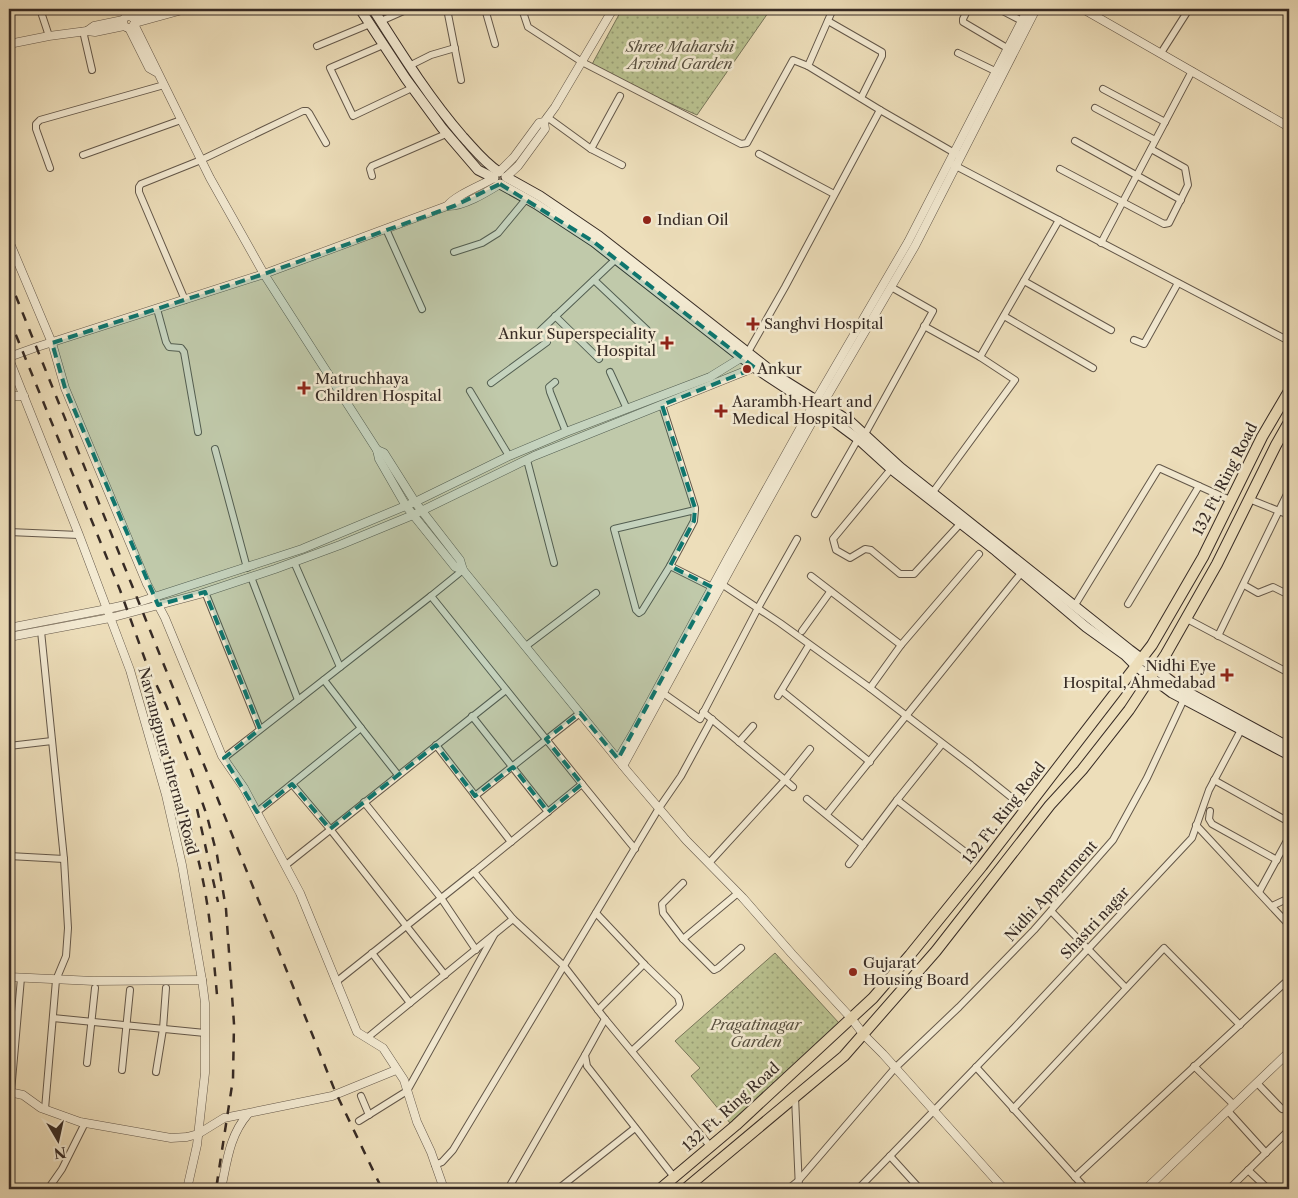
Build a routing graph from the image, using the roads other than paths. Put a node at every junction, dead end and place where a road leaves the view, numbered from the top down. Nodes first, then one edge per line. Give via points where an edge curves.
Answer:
1 (40, 9) edge
2 (120, 9) edge
3 (165, 9) edge
4 (186, 9) edge
5 (360, 9) edge
6 (372, 9) edge
7 (408, 9) edge
8 (446, 9) edge
9 (485, 9) edge
10 (522, 9) edge
11 (612, 9) edge
12 (833, 9) edge
13 (968, 9) edge
14 (999, 9) edge
15 (1028, 9) edge
16 (1036, 9) edge
17 (1083, 9) edge
18 (1189, 9) edge
19 (129, 20) edge
20 (381, 21) junction
21 (828, 21) junction
22 (1022, 21) junction
23 (370, 24) junction
24 (85, 31) junction
25 (49, 36) junction
26 (9, 44) edge
27 (495, 44) dead end
28 (383, 45) junction
29 (316, 46) dead end
30 (455, 48) junction
31 (1008, 48) junction
32 (958, 53) dead end
33 (1161, 53) junction
34 (582, 62) junction
35 (409, 66) junction
36 (808, 66) junction
37 (92, 70) dead end
38 (1192, 71) junction
39 (995, 72) junction
40 (461, 80) dead end
41 (164, 85) junction
42 (412, 88) junction
43 (1103, 89) dead end
44 (620, 96) dead end
45 (861, 98) junction
46 (1095, 108) dead end
47 (880, 110) junction
48 (546, 119) junction
49 (181, 120) junction
50 (1165, 122) junction
51 (1289, 127) edge
52 (446, 134) junction
53 (1155, 140) junction
54 (1075, 141) dead end
55 (326, 143) dead end
56 (591, 149) junction
57 (1151, 149) junction
58 (759, 154) dead end
59 (957, 154) junction
60 (84, 155) dead end
61 (201, 160) junction
62 (952, 164) junction
63 (622, 165) dead end
64 (50, 168) dead end
65 (1060, 169) dead end
66 (1137, 175) junction
67 (372, 176) dead end
68 (500, 178) junction
69 (834, 194) junction
70 (527, 198) junction
71 (1181, 200) junction
72 (1123, 203) junction
73 (1059, 220) junction
74 (386, 229) junction
75 (9, 241) edge
76 (1101, 243) junction
77 (454, 252) dead end
78 (616, 259) junction
79 (264, 274) junction
80 (594, 280) junction
81 (1024, 281) junction
82 (1178, 283) junction
83 (891, 287) junction
84 (185, 300) junction
85 (157, 309) junction
86 (422, 309) dead end
87 (555, 316) junction
88 (1004, 316) junction
89 (924, 326) junction
90 (647, 330) dead end
91 (1111, 330) dead end
92 (1134, 340) dead end
93 (1289, 341) edge
94 (52, 343) junction
95 (745, 355) junction
96 (980, 357) junction
97 (9, 358) edge
98 (599, 358) dead end
99 (758, 366) junction
100 (1093, 368) dead end
101 (610, 372) dead end
102 (491, 382) dead end
103 (555, 382) dead end
104 (470, 391) dead end
105 (1289, 391) edge
106 (9, 396) edge
107 (24, 396) junction
108 (662, 405) junction
109 (818, 405) junction
110 (626, 409) junction
111 (1289, 422) edge
112 (198, 432) dead end
113 (566, 432) junction
114 (861, 437) junction
115 (215, 449) dead end
116 (377, 450) junction
117 (509, 456) junction
118 (527, 460) junction
119 (891, 469) junction
120 (1199, 486) junction
121 (1289, 490) edge
122 (932, 492) junction
123 (1249, 498) junction
124 (1230, 500) junction
125 (415, 502) junction
126 (406, 506) junction
127 (694, 510) junction
128 (421, 511) junction
129 (1279, 511) junction
130 (815, 514) dead end
131 (414, 515) junction
132 (1289, 516) edge
133 (960, 524) junction
134 (9, 532) edge
135 (79, 535) junction
136 (797, 539) dead end
137 (979, 554) dead end
138 (294, 562) junction
139 (554, 563) dead end
140 (670, 566) junction
141 (247, 568) junction
142 (463, 570) junction
143 (1022, 572) junction
144 (812, 576) dead end
145 (251, 577) junction
146 (717, 584) junction
147 (1244, 585) junction
148 (205, 592) junction
149 (830, 592) junction
150 (596, 593) dead end
151 (1289, 595) edge
152 (431, 596) junction
153 (153, 597) junction
154 (1128, 604) dead end
155 (158, 605) junction
156 (1075, 605) junction
157 (758, 608) junction
158 (107, 610) junction
159 (110, 618) junction
160 (1186, 619) junction
161 (9, 628) edge
162 (41, 631) junction
163 (802, 631) dead end
164 (1218, 636) junction
165 (9, 637) edge
166 (809, 645) junction
167 (902, 645) junction
168 (526, 646) junction
169 (1140, 663) junction
170 (340, 667) junction
171 (1289, 673) edge
172 (1154, 674) junction
173 (324, 680) junction
174 (870, 688) junction
175 (506, 690) junction
176 (663, 693) junction
177 (298, 700) junction
178 (1184, 700) junction
179 (704, 712) junction
180 (580, 713) junction
181 (472, 716) junction
182 (906, 716) junction
183 (712, 719) junction
184 (753, 726) dead end
185 (361, 728) junction
186 (260, 729) junction
187 (1241, 730) junction
188 (546, 739) junction
189 (52, 741) junction
190 (739, 742) junction
191 (942, 744) junction
192 (436, 745) junction
193 (9, 746) edge
194 (1289, 747) edge
195 (810, 749) dead end
196 (1289, 756) edge
197 (224, 758) junction
198 (618, 759) junction
199 (870, 762) junction
200 (623, 766) junction
201 (513, 767) junction
202 (398, 775) junction
203 (785, 780) junction
204 (1214, 780) junction
205 (292, 784) junction
206 (582, 784) junction
207 (793, 787) dead end
208 (476, 796) junction
209 (807, 799) dead end
210 (897, 800) junction
211 (364, 802) junction
212 (659, 808) junction
213 (1026, 809) junction
214 (258, 812) junction
215 (548, 812) junction
216 (1210, 812) dead end
217 (827, 814) junction
218 (1289, 822) edge
219 (1196, 825) junction
220 (330, 829) junction
221 (1289, 837) edge
222 (511, 842) junction
223 (863, 845) junction
224 (635, 849) junction
225 (9, 856) edge
226 (973, 858) dead end
227 (64, 859) junction
228 (1277, 860) junction
229 (709, 863) junction
230 (849, 864) dead end
231 (286, 865) junction
232 (474, 872) junction
233 (683, 883) dead end
234 (1260, 892) junction
235 (738, 893) junction
236 (441, 898) junction
237 (1289, 898) edge
238 (1272, 906) junction
239 (1051, 911) junction
240 (596, 913) junction
241 (513, 919) junction
242 (407, 925) junction
243 (1289, 925) edge
244 (494, 935) junction
245 (683, 939) junction
246 (741, 948) dead end
247 (476, 950) junction
248 (1087, 950) junction
249 (372, 953) junction
250 (644, 964) junction
251 (564, 966) junction
252 (445, 974) junction
253 (9, 976) edge
254 (21, 978) junction
255 (1289, 979) edge
256 (56, 980) junction
257 (202, 980) junction
258 (336, 982) junction
259 (95, 988) dead end
260 (166, 988) dead end
261 (1126, 988) junction
262 (130, 990) dead end
263 (410, 1003) junction
264 (598, 1010) junction
265 (53, 1018) junction
266 (852, 1018) junction
267 (606, 1019) junction
268 (92, 1022) junction
269 (126, 1025) junction
270 (1240, 1025) junction
271 (163, 1029) junction
272 (205, 1033) junction
273 (864, 1035) junction
274 (367, 1038) junction
275 (632, 1051) junction
276 (1289, 1052) edge
277 (585, 1055) junction
278 (87, 1063) dead end
279 (1194, 1066) junction
280 (895, 1068) junction
281 (976, 1068) junction
282 (122, 1070) dead end
283 (396, 1070) junction
284 (156, 1072) dead end
285 (1257, 1083) junction
286 (407, 1091) junction
287 (10, 1092) edge
288 (361, 1096) dead end
289 (795, 1097) junction
290 (1234, 1105) junction
291 (45, 1109) junction
292 (1013, 1109) junction
293 (1282, 1109) dead end
294 (933, 1111) junction
295 (1228, 1111) junction
296 (248, 1114) junction
297 (369, 1115) junction
298 (359, 1121) dead end
299 (85, 1123) junction
300 (635, 1128) junction
301 (1289, 1130) edge
302 (198, 1134) junction
303 (710, 1146) junction
304 (1266, 1153) junction
305 (890, 1156) junction
306 (435, 1165) junction
307 (1248, 1170) junction
308 (1075, 1177) junction
309 (674, 1178) junction
310 (798, 1180) junction
311 (48, 1189) edge
312 (187, 1189) edge
313 (221, 1189) edge
314 (444, 1189) edge
315 (508, 1189) edge
316 (558, 1189) edge
317 (660, 1189) edge
318 (685, 1189) edge
319 (788, 1189) edge
320 (799, 1189) edge
321 (858, 1189) edge
322 (920, 1189) edge
323 (1004, 1189) edge
324 (1086, 1189) edge
325 (1146, 1189) edge
326 (1229, 1189) edge
327 (1268, 1189) edge

1 - 25 street
2 - 19 street
3 - 19 street
4 - 19 street
5 - 23 main road
6 - 20 main road
7 - 20 street
8 - 30 street
9 - 27 street
10 - 34 street via 528,27
11 - 34 street
12 - 21 street
13 - 31 street via 963,22
14 - 22 street
15 - 22 street
16 - 59 street
17 - 33 street
18 - 33 street
19 - 24 street via 95,32
19 - 41 street via 150,68
20 - 35 main road
21 - 36 street
21 - 45 street via 882,52
22 - 31 street
23 - 28 main road
23 - 29 street
24 - 25 street
24 - 37 street
25 - 26 street
28 - 42 main road
28 - 42 street via 330,68 353,116
30 - 35 street
30 - 40 street
31 - 39 street
32 - 39 street
33 - 38 street
34 - 36 street via 744,145 793,60
34 - 48 street
35 - 68 main road via 450,122
36 - 45 street
38 - 50 street
38 - 51 street
39 - 59 street
41 - 49 street
41 - 64 street via 40,120 36,129
42 - 52 main road
43 - 50 street
44 - 56 street
45 - 47 street
46 - 53 street
47 - 59 street
47 - 69 street
48 - 56 street
48 - 68 street
49 - 60 street
49 - 61 street
50 - 53 street
52 - 67 street via 372,166
52 - 68 main road via 478,170
53 - 57 street
54 - 66 street
55 - 61 street via 309,113 303,111
56 - 63 street
57 - 66 street
57 - 71 street via 1184,168 1188,185
58 - 69 street
59 - 62 street
61 - 79 street
61 - 84 street via 139,187
62 - 73 street
62 - 83 street via 915,246
62 - 109 street
65 - 72 street
66 - 71 street
66 - 72 street
68 - 70 main road
68 - 74 street via 452,199 447,206
68 - 95 main road via 540,196 598,236
69 - 95 street via 786,287
70 - 77 street via 498,233 482,243
70 - 78 main road
71 - 72 street via 1168,223 1164,224
72 - 76 street
73 - 76 street
73 - 81 street
74 - 79 street
74 - 86 street
75 - 94 street
76 - 82 street
78 - 80 street
78 - 95 main road
79 - 84 street
79 - 116 street
80 - 87 street
80 - 90 street
81 - 88 street
81 - 91 street
82 - 92 street via 1144,344
82 - 93 street
83 - 89 street via 933,311
83 - 109 street
84 - 85 street
85 - 94 street
85 - 112 street via 166,342 184,352
87 - 98 street
87 - 102 street via 541,330 547,342
88 - 96 street
88 - 100 street
89 - 96 street
89 - 114 street
94 - 97 street
94 - 153 street via 65,388
95 - 99 main road
95 - 110 street via 710,377
96 - 122 street via 1015,380
97 - 107 street, Navrangpura Internal Road
99 - 108 street
99 - 109 main road
101 - 110 street
103 - 113 street via 549,387 550,392
104 - 117 street
105 - 124 main road, 132 Ft. Ring Road
106 - 107 street
107 - 135 street, Navrangpura Internal Road
108 - 118 street
108 - 127 street
109 - 114 main road
109 - 146 street
110 - 113 street
111 - 123 main road, 132 Ft. Ring Road
113 - 117 street
114 - 119 main road
114 - 122 main road
114 - 130 street
115 - 141 street
116 - 125 street via 384,452
116 - 126 street via 378,459
117 - 125 street
118 - 128 street
118 - 139 street
119 - 133 main road
119 - 133 street via 833,539 836,550 850,558 865,549 871,550 900,574 914,574
120 - 124 street
120 - 154 street
120 - 156 street via 1159,468
121 - 129 street
122 - 156 main road
123 - 129 street
123 - 160 main road, 132 Ft. Ring Road
124 - 169 main road, 132 Ft. Ring Road via 1192,578
125 - 126 street
125 - 128 street
126 - 131 street
126 - 141 street
127 - 140 street via 694,521
127 - 140 street via 614,529 639,613
128 - 131 street
128 - 142 street via 460,560
129 - 132 street
129 - 147 street
131 - 138 street
131 - 142 street via 455,566
133 - 143 main road
134 - 135 street
135 - 158 street, Navrangpura Internal Road
136 - 157 street
137 - 167 street
138 - 145 street
138 - 170 street
140 - 146 street
141 - 153 street
142 - 152 street
142 - 168 street
143 - 169 main road via 1086,627
143 - 182 street
144 - 149 street
145 - 148 street
145 - 177 street
146 - 157 street
146 - 176 street
146 - 198 street
147 - 151 street via 1258,593 1273,587
147 - 164 street
148 - 155 street
148 - 186 street
149 - 163 street
149 - 167 street
150 - 168 street
152 - 170 street
152 - 175 street
153 - 155 street
153 - 158 street
155 - 159 street
155 - 197 street
156 - 169 main road
157 - 166 street
157 - 179 street
158 - 159 street, Navrangpura Internal Road
158 - 161 street
159 - 162 street
159 - 257 street, Navrangpura Internal Road via 130,670 166,795
160 - 164 street
160 - 172 main road, 132 Ft. Ring Road
162 - 165 street
162 - 189 street
164 - 171 street
166 - 174 street
166 - 199 street via 780,694
167 - 174 street
168 - 180 street
169 - 172 main road
169 - 213 main road, 132 Ft. Ring Road
170 - 173 street
172 - 178 main road via 1172,693
172 - 194 main road
172 - 273 main road, 132 Ft. Ring Road via 1082,770
173 - 177 street
173 - 185 street
174 - 182 street
175 - 181 street
175 - 188 street
176 - 179 street via 700,719
176 - 200 street
177 - 186 street
178 - 187 main road
178 - 239 street, Nidhi Appartment via 1113,840
179 - 183 street
180 - 188 street
180 - 198 street
181 - 192 street
181 - 201 street
182 - 191 street
182 - 199 street
183 - 190 street
183 - 212 street via 681,776
184 - 190 street
185 - 202 street
185 - 205 street
186 - 197 street
187 - 196 main road
187 - 204 street, Shastri nagar
188 - 201 street
188 - 206 street
189 - 193 street
189 - 227 street
190 - 203 street
191 - 210 street
191 - 213 street
192 - 202 street
192 - 208 street
195 - 203 street
197 - 214 street
198 - 200 street
199 - 217 street
200 - 212 street
201 - 208 street
201 - 215 street
202 - 211 street
203 - 207 street
203 - 229 street
204 - 218 street
204 - 219 street, Shastri nagar
205 - 214 street
205 - 220 street
206 - 215 street
206 - 224 street
208 - 222 street
209 - 217 street
210 - 223 street
210 - 226 street
211 - 220 street
211 - 236 street
212 - 224 street
212 - 229 street
213 - 266 main road, 132 Ft. Ring Road via 910,955
214 - 231 street
215 - 222 street
216 - 228 street via 1212,824
217 - 223 street
219 - 234 street
219 - 248 street, Shastri nagar via 1192,838
220 - 231 street
220 - 242 street
221 - 228 street
222 - 232 street
223 - 230 street
224 - 240 street
225 - 227 street
227 - 256 street via 68,928 66,956
228 - 234 street
229 - 235 street
231 - 258 street
232 - 236 street
232 - 241 street
233 - 245 street via 662,904 663,913
234 - 238 street
235 - 245 street
235 - 266 street
236 - 242 street
236 - 247 street
237 - 238 street
238 - 243 street
239 - 248 street
239 - 280 street, Nidhi Appartment
240 - 250 street
240 - 251 street
241 - 244 street
241 - 251 street
242 - 249 street
242 - 252 street
244 - 247 street
244 - 286 street
245 - 246 street via 714,970
247 - 252 street
248 - 261 street
248 - 281 street, Shastri nagar
249 - 258 street
249 - 263 street
250 - 264 street
250 - 275 street via 678,997 680,1004
251 - 264 street
251 - 306 street via 453,1150
252 - 263 street
253 - 254 street
254 - 256 street
254 - 287 street
255 - 270 street
256 - 257 street
256 - 265 street
257 - 272 street, Navrangpura Internal Road
258 - 274 street via 357,1032
259 - 268 street
260 - 271 street
261 - 270 street via 1164,948
261 - 292 street
262 - 269 street
263 - 274 street
264 - 267 street
265 - 268 street
265 - 291 street
266 - 273 street
266 - 303 main road, 132 Ft. Ring Road
267 - 275 street
267 - 277 street
268 - 269 street
268 - 278 street
269 - 271 street
269 - 282 street
270 - 279 street
271 - 272 street
271 - 284 street
272 - 302 street, Navrangpura Internal Road via 205,1073
273 - 280 street
273 - 289 main road, 132 Ft. Ring Road
274 - 283 street via 383,1048
275 - 303 street
276 - 285 street
277 - 300 street via 587,1066
277 - 315 street
279 - 290 street
279 - 308 street
280 - 294 street
280 - 310 street, Nidhi Appartment
281 - 292 street
281 - 294 street, Shastri nagar
283 - 286 street
283 - 296 street via 332,1096
285 - 290 street
285 - 293 street
286 - 297 street
286 - 306 street
287 - 291 street via 23,1095
288 - 297 street
289 - 310 street
289 - 318 main road, 132 Ft. Ring Road
290 - 295 street
291 - 299 street
292 - 308 street
294 - 305 street, Shastri nagar
294 - 323 street
295 - 304 street
295 - 325 street
296 - 302 street via 224,1118
296 - 313 street via 233,1136
297 - 298 street
299 - 302 street via 171,1138
299 - 311 street
300 - 309 street
300 - 316 street
301 - 304 street
302 - 312 street, Navrangpura Internal Road
303 - 309 main road, 132 Ft. Ring Road
304 - 307 street
305 - 321 street, Shastri nagar
305 - 322 street
306 - 314 street
307 - 326 street
307 - 327 street
308 - 324 street
309 - 317 main road, 132 Ft. Ring Road
310 - 319 street, Nidhi Appartment
310 - 320 street

